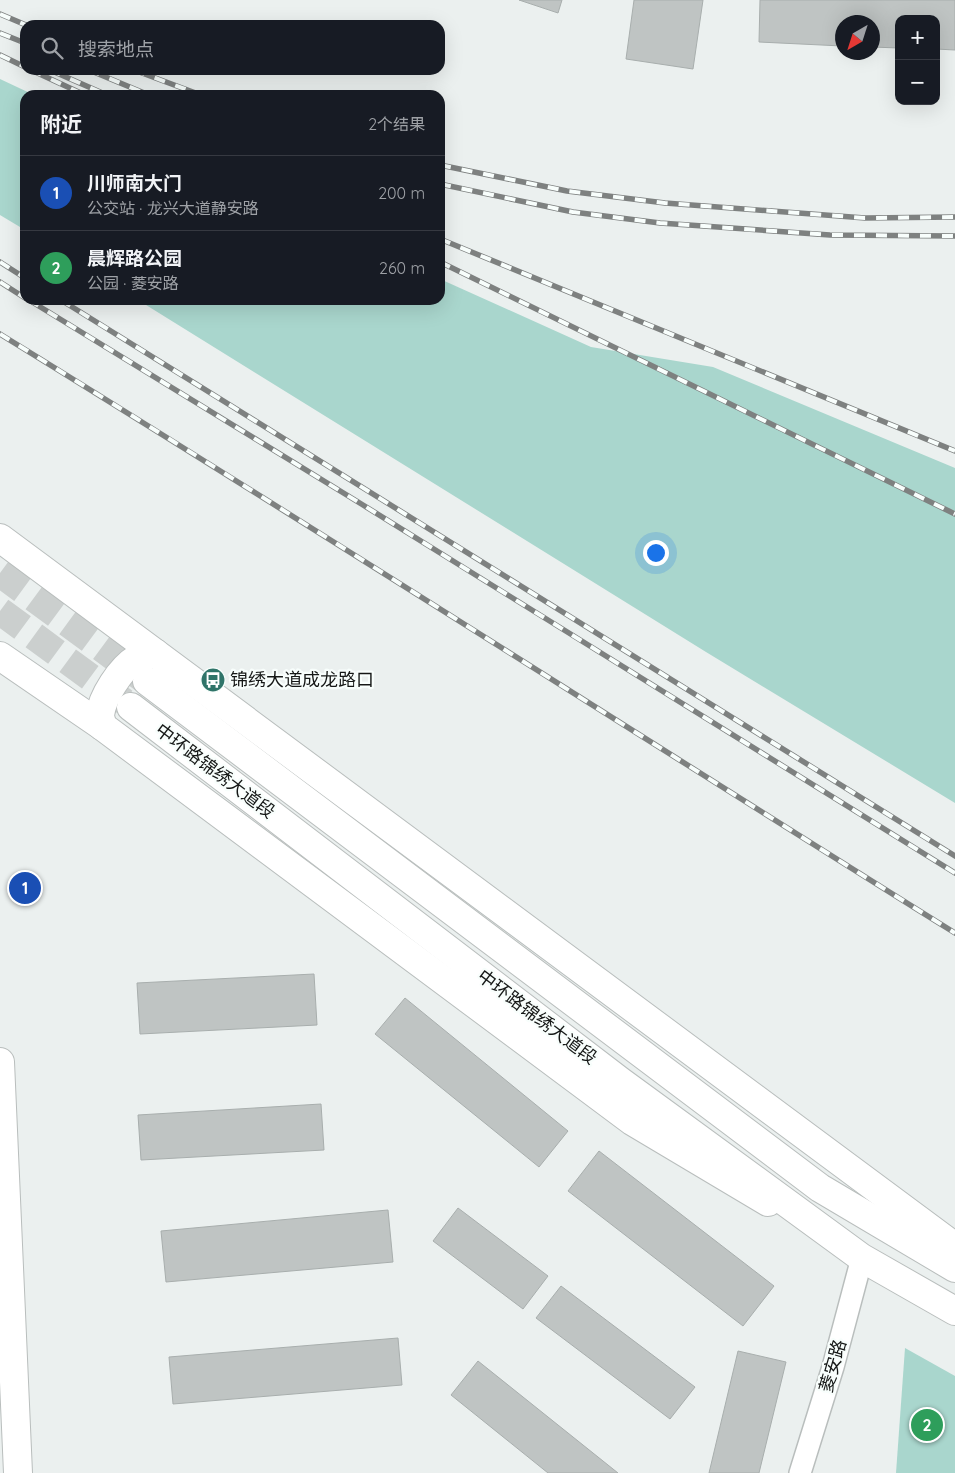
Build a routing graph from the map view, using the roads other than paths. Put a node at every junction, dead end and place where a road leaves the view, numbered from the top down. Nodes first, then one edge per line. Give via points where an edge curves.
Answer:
1 (0, 538) edge
2 (155, 653) junction
3 (0, 656) edge
4 (147, 681) tunnel mouth
5 (131, 707) tunnel mouth
6 (102, 726) junction
7 (0, 1062) edge
8 (955, 1247) edge
9 (862, 1258) junction
10 (955, 1268) edge
11 (955, 1311) edge
12 (18, 1473) edge
13 (800, 1473) edge

1 - 2 main road
2 - 6 main road via 136,658 114,682 100,714
2 - 8 main road
3 - 6 main road
4 - 10 main road, 中环路锦绣大道段 via 820,1188
5 - 9 main road, 中环路锦绣大道段 via 620,1081
6 - 9 main road via 632,1121
7 - 12 main road
9 - 11 main road, 中环路锦绣大道段
9 - 13 street, 菱安路

